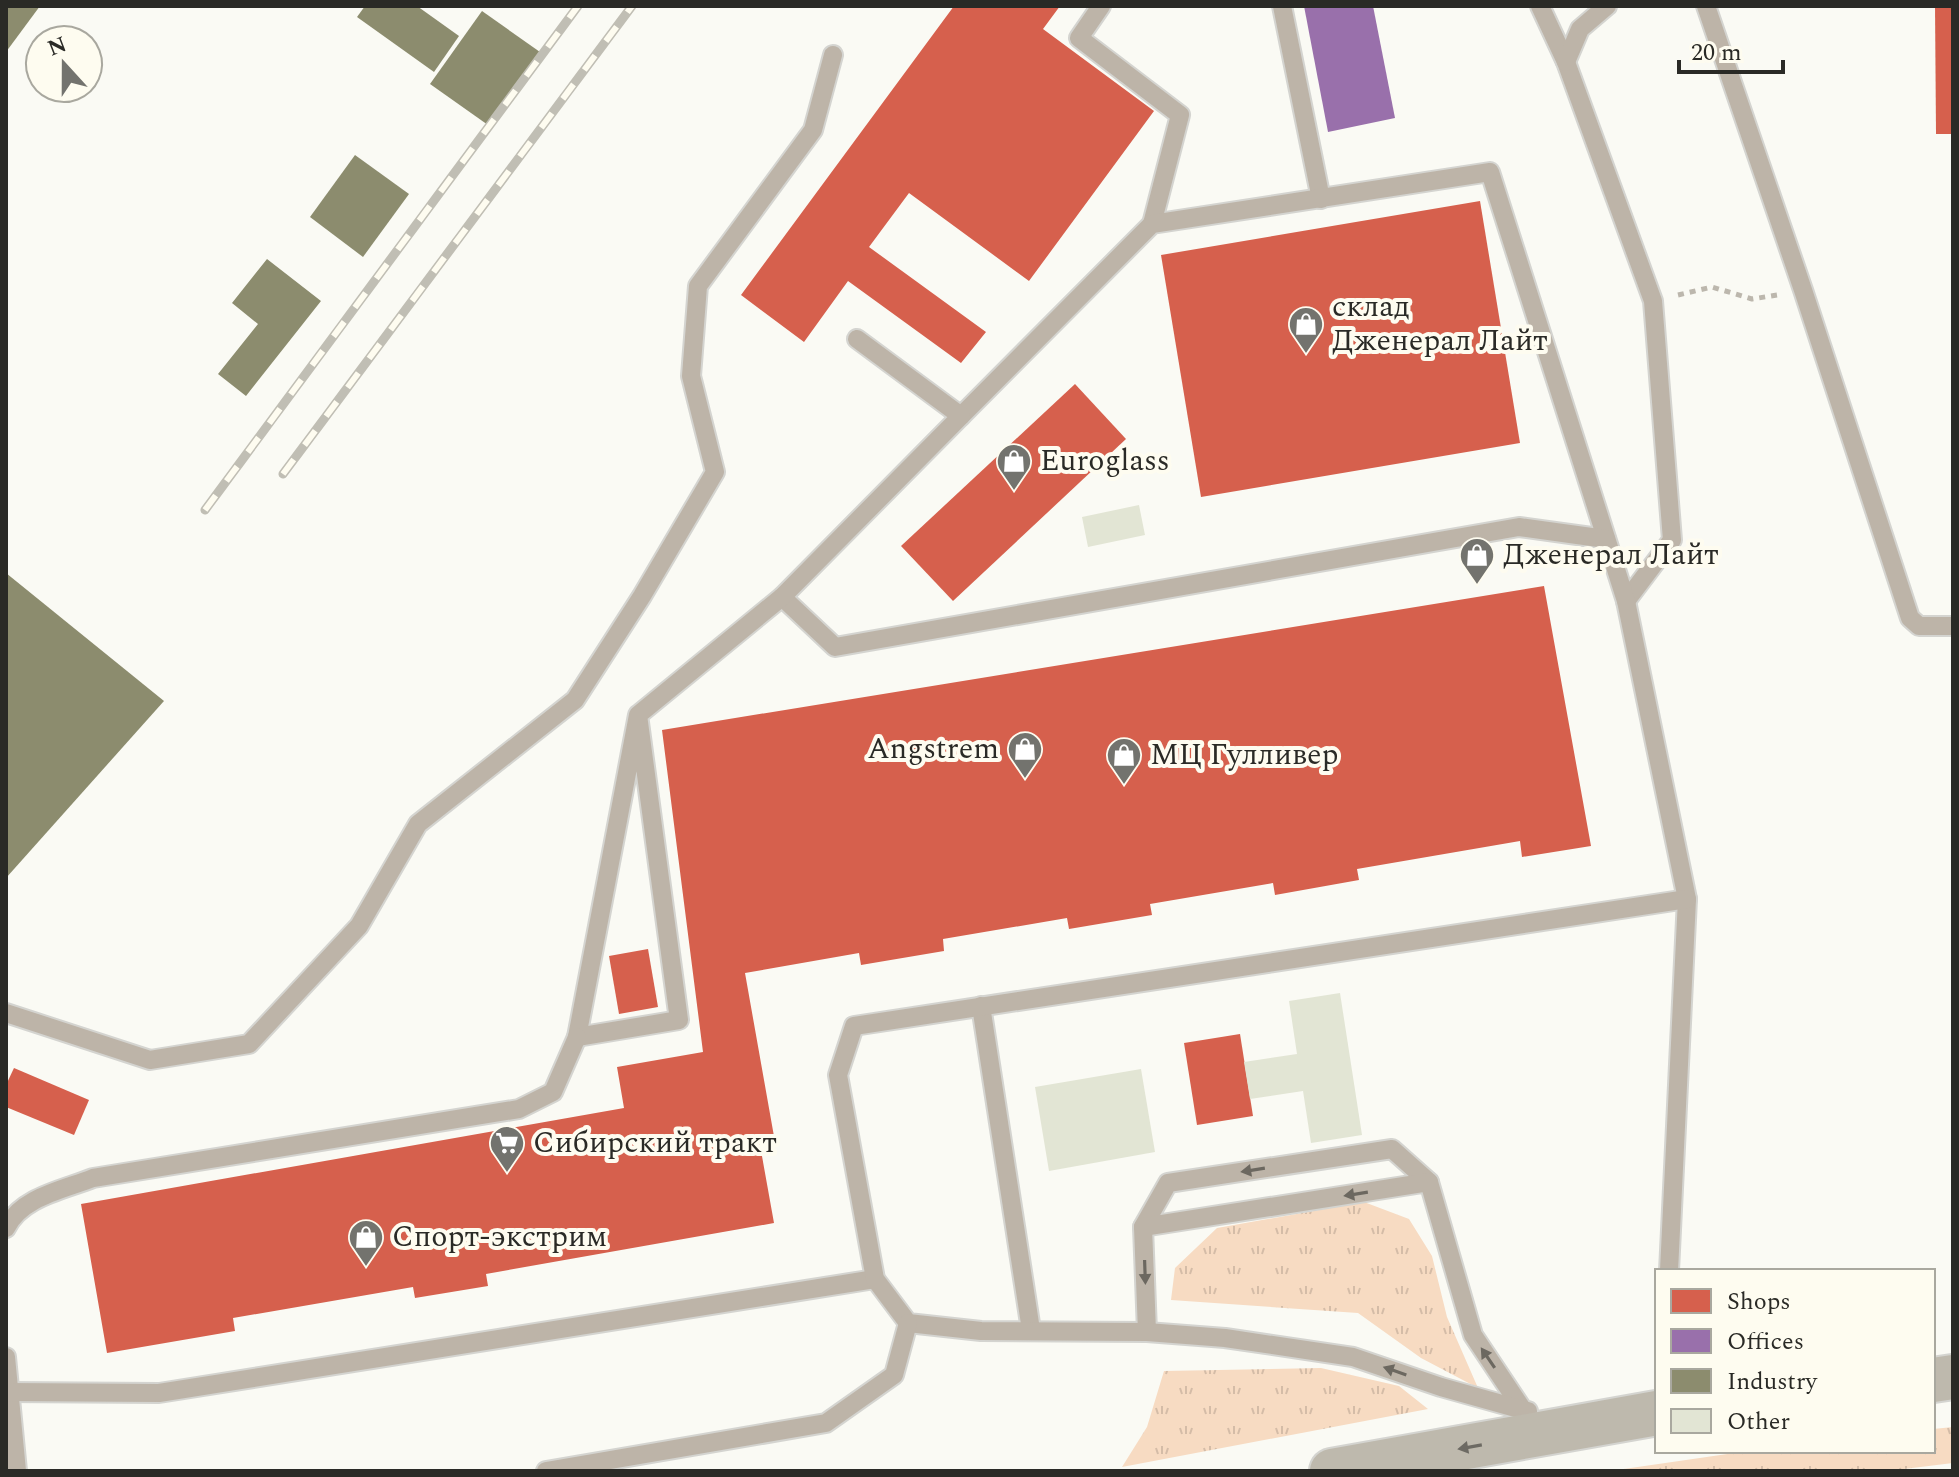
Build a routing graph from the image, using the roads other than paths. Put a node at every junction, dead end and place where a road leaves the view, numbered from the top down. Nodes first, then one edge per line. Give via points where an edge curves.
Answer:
1 (1101, 6) edge
2 (1282, 6) edge
3 (1540, 6) edge
4 (1607, 6) edge
5 (1706, 6) edge
6 (833, 55) dead end
7 (1566, 62) junction
8 (1321, 199) junction
9 (1152, 224) junction
10 (857, 339) dead end
11 (961, 416) junction
12 (1606, 539) junction
13 (782, 597) junction
14 (1626, 601) junction
15 (1953, 626) edge
16 (638, 715) junction
17 (1687, 899) junction
18 (981, 1006) junction
19 (6, 1013) edge
20 (577, 1037) junction
21 (1429, 1182) junction
22 (1143, 1227) junction
23 (6, 1228) edge
24 (1669, 1269) edge
25 (875, 1279) junction
26 (908, 1323) junction
27 (1031, 1330) junction
28 (1147, 1332) junction
29 (6, 1357) edge
30 (8, 1392) edge
31 (1523, 1410) junction
32 (1655, 1413) edge
33 (1592, 1425) junction
34 (17, 1471) edge
35 (546, 1471) edge
36 (1332, 1471) edge

1 - 9 lane via 1079,38 1180,115
2 - 8 lane
3 - 7 lane
4 - 7 lane via 1580,29
5 - 15 lane via 1910,618 1919,626
6 - 19 lane via 813,130 698,286 691,376 715,472 575,700 418,824 359,926 249,1044 150,1060
7 - 14 lane via 1653,301 1672,540
8 - 9 lane
8 - 12 lane via 1490,172
9 - 11 lane
10 - 11 lane
11 - 13 lane
12 - 13 lane via 1519,527 835,647
12 - 14 lane
13 - 16 lane
14 - 17 lane
16 - 20 lane
16 - 20 lane via 679,1020
17 - 18 lane
17 - 24 lane
18 - 25 lane via 854,1026 838,1075
18 - 27 lane
20 - 23 lane via 553,1092 519,1109 93,1178 26,1204
21 -> 22 lane
21 -> 22 lane via 1392,1149 1168,1183
31 -> 21 lane via 1473,1335
22 -> 28 lane
25 - 26 lane
25 - 30 lane via 159,1393
26 - 27 lane
26 - 35 lane via 894,1375 826,1423
27 - 28 lane
31 -> 28 lane via 1353,1357
29 - 30 lane
30 - 34 lane
31 - 33 lane
32 - 33 main road
33 -> 36 main road

